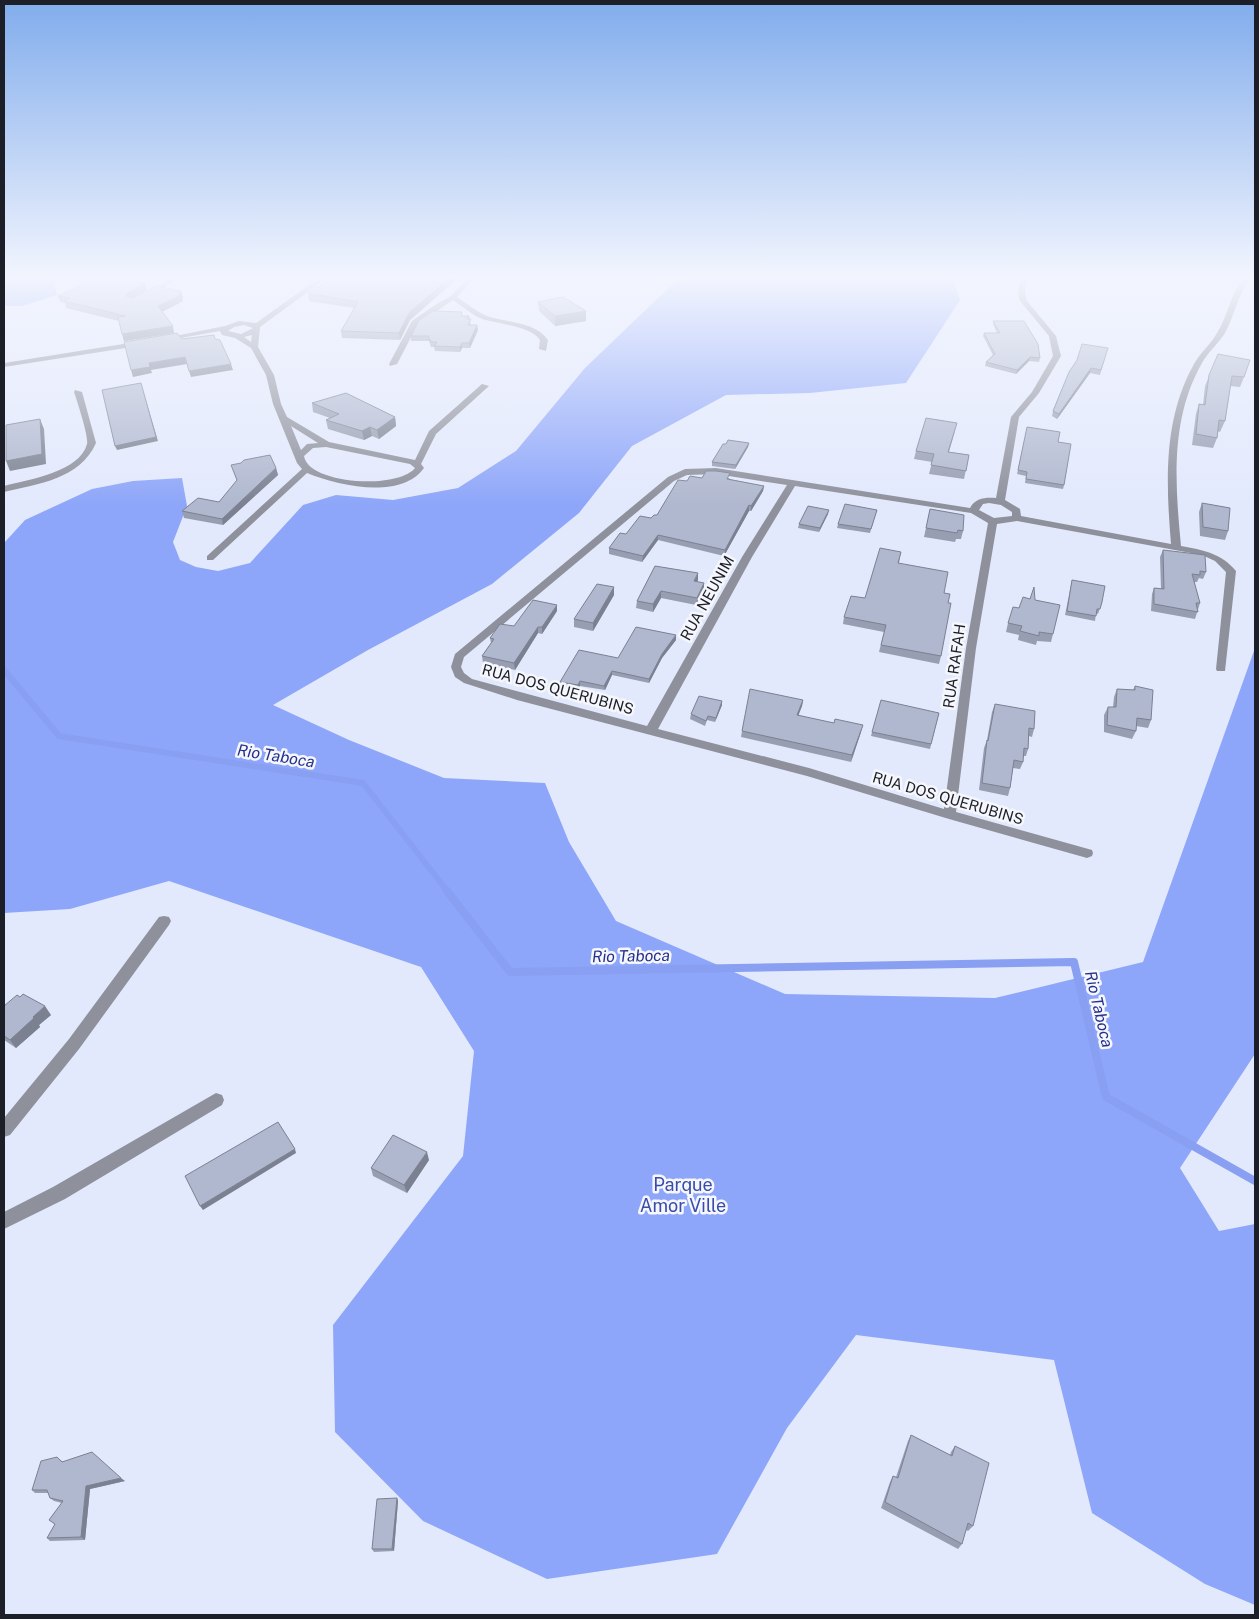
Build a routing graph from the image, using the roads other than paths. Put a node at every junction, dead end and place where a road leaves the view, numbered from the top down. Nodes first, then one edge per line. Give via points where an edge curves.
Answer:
1 (73, 354) edge
2 (257, 354) edge
3 (399, 354) edge
4 (1056, 354) edge
5 (1204, 354) edge
6 (393, 364) dead end
7 (4, 365) edge
8 (485, 386) dead end
9 (78, 392) dead end
10 (285, 419) junction
11 (326, 444) junction
12 (300, 456) junction
13 (417, 464) junction
14 (308, 468) junction
15 (793, 483) junction
16 (4, 489) edge
17 (1000, 501) junction
18 (974, 511) junction
19 (1016, 518) junction
20 (993, 522) junction
21 (1176, 546) junction
22 (210, 558) dead end
23 (1221, 670) dead end
24 (651, 730) junction
25 (949, 814) junction
26 (1087, 853) dead end
27 (164, 921) dead end
28 (216, 1100) dead end
29 (4, 1130) edge
30 (4, 1221) edge

1 - 7 street
2 - 10 street via 270,375
3 - 6 street
4 - 17 street via 1035,393 1015,417
5 - 21 street via 1183,398 1175,433 1171,483
8 - 13 street via 432,433
9 - 16 street via 92,443 87,454 69,470 55,476
10 - 11 street
10 - 12 street
11 - 12 street via 310,446
11 - 13 street
12 - 14 street via 302,464
13 - 14 street via 419,472 410,479 376,484 330,479
14 - 22 street
15 - 18 street, RUA DOS QUERUBINS
15 - 24 street, RUA NEUNIM via 747,557
15 - 24 street, RUA DOS QUERUBINS via 716,471 694,470 678,475 459,656 456,667 459,675 468,680
17 - 18 street via 980,502
17 - 19 street via 1017,511
18 - 20 street
19 - 20 street
19 - 21 street
20 - 25 street, RUA RAFAH via 970,648
21 - 23 street via 1212,556 1231,571
24 - 25 street, RUA DOS QUERUBINS via 810,772
25 - 26 street, RUA DOS QUERUBINS
27 - 29 street via 74,1044
28 - 30 street

